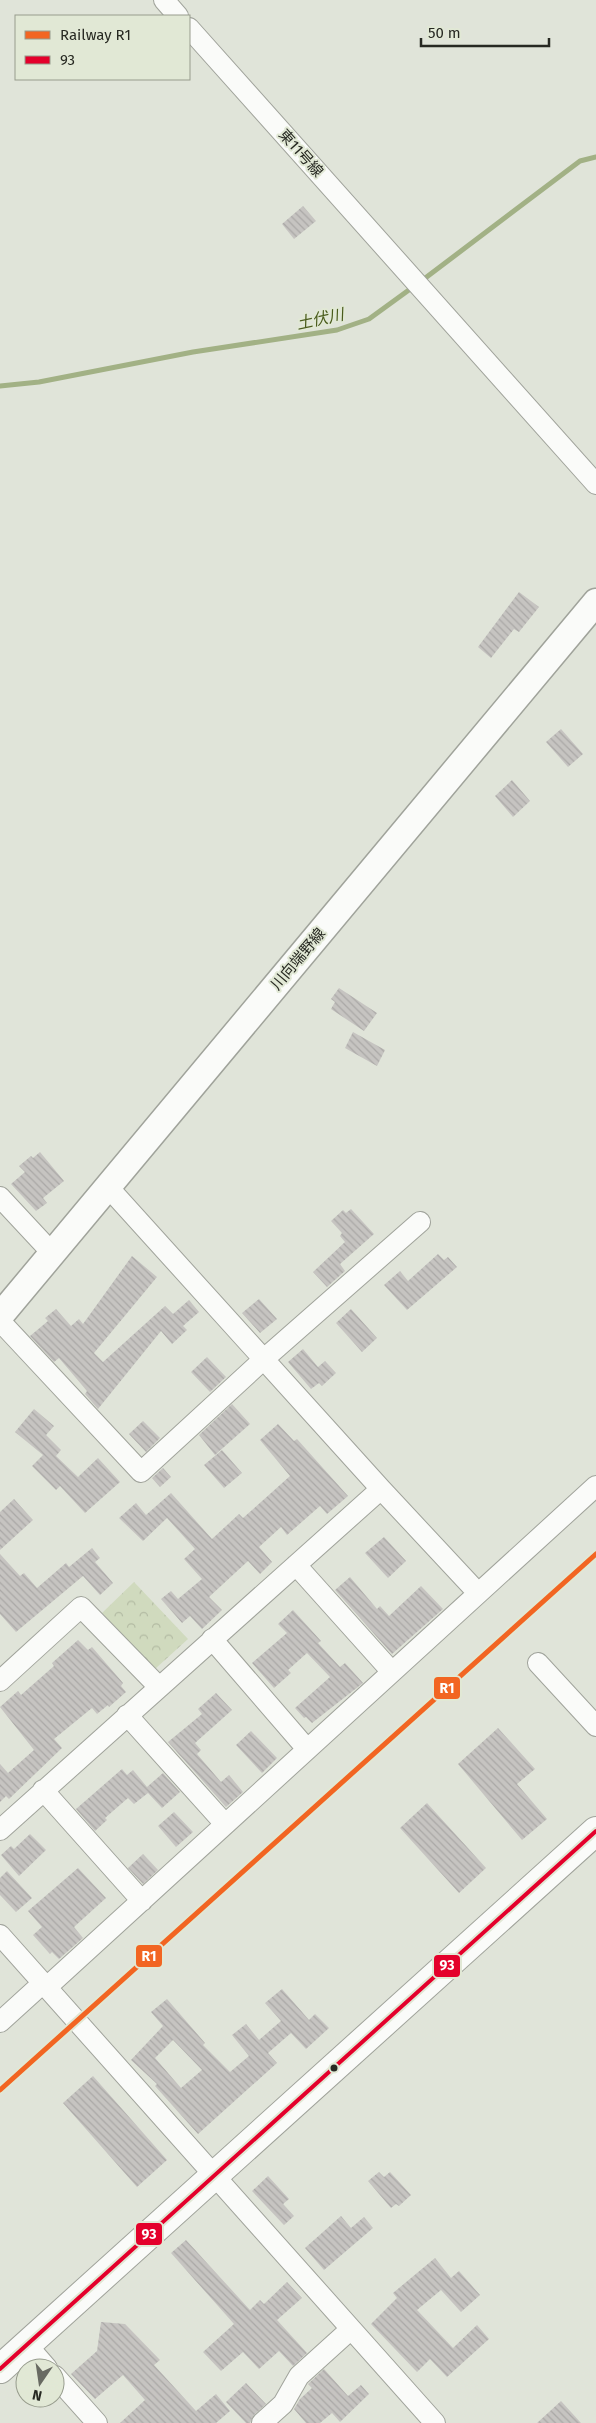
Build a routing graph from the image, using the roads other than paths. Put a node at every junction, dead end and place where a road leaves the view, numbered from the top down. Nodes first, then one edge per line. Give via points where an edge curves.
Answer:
1 (164, 0) edge
2 (177, 15) edge
3 (190, 29) edge
4 (596, 484) edge
5 (596, 602) edge
6 (108, 1187) junction
7 (0, 1196) edge
8 (420, 1222) dead end
9 (53, 1254) junction
10 (0, 1316) edge
11 (0, 1321) edge
12 (264, 1359) junction
13 (596, 1486) edge
14 (381, 1489) junction
15 (296, 1565) junction
16 (478, 1593) junction
17 (212, 1639) junction
18 (538, 1663) dead end
19 (392, 1672) junction
20 (0, 1681) edge
21 (159, 1687) junction
22 (127, 1715) junction
23 (596, 1726) edge
24 (307, 1749) junction
25 (43, 1790) junction
26 (226, 1824) junction
27 (0, 1830) edge
28 (596, 1831) edge
29 (142, 1901) junction
30 (0, 1935) edge
31 (45, 1985) junction
32 (0, 2022) edge
33 (214, 2176) junction
34 (351, 2329) junction
35 (27, 2345) junction
36 (39, 2358) edge
37 (0, 2369) edge
38 (65, 2387) edge
39 (98, 2423) edge
40 (262, 2423) edge
41 (436, 2423) edge

1 - 2 street
3 - 4 street, 東11号線
5 - 6 main road, 川向端野線
6 - 9 main road, 川向端野線
6 - 12 street
7 - 9 street
8 - 12 street
9 - 10 main road, 川向端野線
11 - 12 street via 141,1472
12 - 14 street
13 - 16 street
14 - 15 street
14 - 16 street
15 - 17 street
15 - 19 street
16 - 19 street
17 - 21 street
17 - 24 street
18 - 23 street
19 - 24 street
20 - 21 street via 82,1607
21 - 22 street
22 - 25 street
22 - 26 street
24 - 26 street
25 - 27 street
25 - 29 street
26 - 29 street
28 - 33 highway
29 - 31 street
30 - 31 street
31 - 32 street
31 - 33 street
33 - 34 street
33 - 35 highway
34 - 40 street via 299,2376 283,2404
34 - 41 street
35 - 36 street
35 - 37 highway
38 - 39 street

